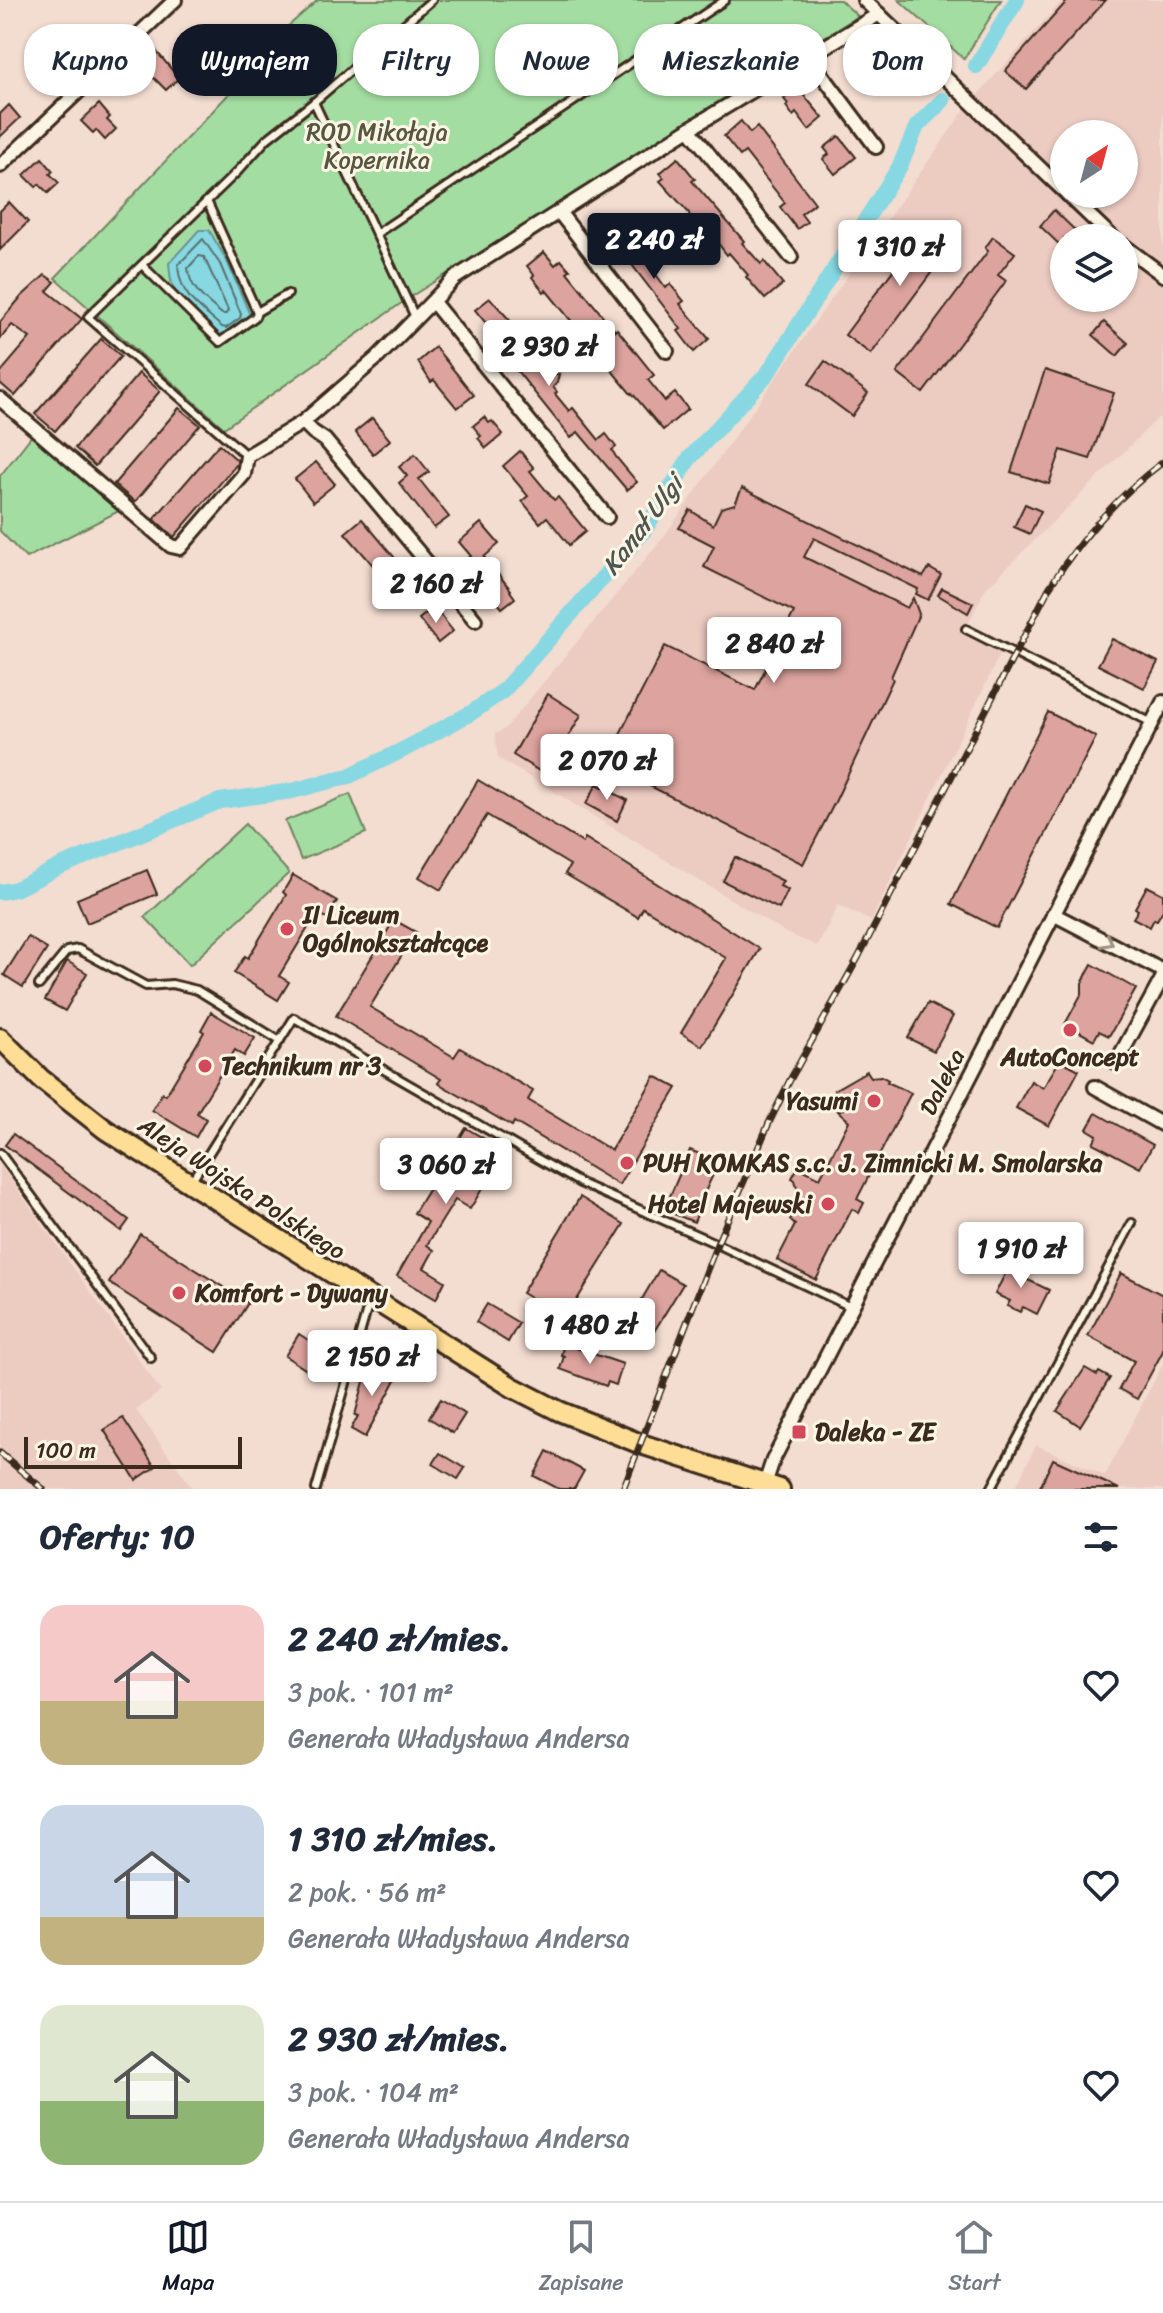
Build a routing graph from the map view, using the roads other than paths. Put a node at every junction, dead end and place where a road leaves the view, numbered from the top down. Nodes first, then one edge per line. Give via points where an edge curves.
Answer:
1 (175, 0) edge
2 (432, 0) edge
3 (725, 0) edge
4 (864, 0) edge
5 (879, 14) junction
6 (827, 45) edge
7 (827, 81) edge
8 (743, 96) edge
9 (314, 102) junction
10 (689, 129) junction
11 (876, 147) dead end
12 (0, 166) edge
13 (1050, 177) edge
14 (207, 201) junction
15 (1082, 208) edge
16 (559, 212) junction
17 (1099, 224) edge
18 (376, 234) junction
19 (1138, 256) edge
20 (791, 257) dead end
21 (142, 265) junction
22 (1163, 275) edge
23 (288, 294) dead end
24 (433, 302) junction
25 (257, 312) junction
26 (416, 319) junction
27 (667, 351) dead end
28 (0, 399) edge
29 (303, 422) junction
30 (247, 456) junction
31 (607, 517) dead end
32 (475, 620) dead end
33 (966, 629) dead end
34 (1163, 702) edge
35 (1152, 723) junction
36 (1053, 914) junction
37 (1163, 971) edge
38 (1163, 977) edge
39 (39, 985) dead end
40 (0, 1038) edge
41 (280, 1041) junction
42 (1116, 1063) dead end
43 (1095, 1087) dead end
44 (1163, 1125) edge
45 (0, 1153) edge
46 (190, 1183) junction
47 (1132, 1223) dead end
48 (373, 1300) junction
49 (851, 1307) junction
50 (151, 1358) dead end
51 (772, 1487) edge
52 (316, 1489) edge
53 (991, 1489) edge

1 - 12 street
2 - 9 lane
3 - 18 lane
4 - 5 street
5 - 6 street
5 - 13 street
7 - 11 street
8 - 10 street
9 - 14 lane via 267,139
9 - 18 lane
10 - 16 street
10 - 20 street
14 - 21 lane
14 - 25 lane
15 - 17 street
16 - 24 street via 455,278
16 - 27 street
18 - 26 lane
19 - 22 street
21 - 25 lane via 220,342
21 - 30 lane via 88,317
23 - 25 lane
24 - 26 street
24 - 31 street
26 - 29 street
28 - 30 street via 171,546 180,548 244,474
29 - 30 street
29 - 32 street via 325,440
33 - 35 lane
34 - 35 street, Daleka
35 - 36 street, Daleka
36 -> 37 street
36 - 49 street, Daleka
38 - 42 street
39 - 41 lane via 67,951 78,949 146,986 172,984 197,990
40 - 46 main road, Aleja Wojska Polskiego via 77,1109
41 - 46 lane
41 - 49 lane via 294,1018 580,1183
43 - 44 street
45 - 50 lane
46 - 48 main road, Aleja Wojska Polskiego
47 - 53 lane
48 - 51 main road, Aleja Wojska Polskiego via 559,1411
48 - 52 lane
49 - 51 street, Daleka via 773,1460

